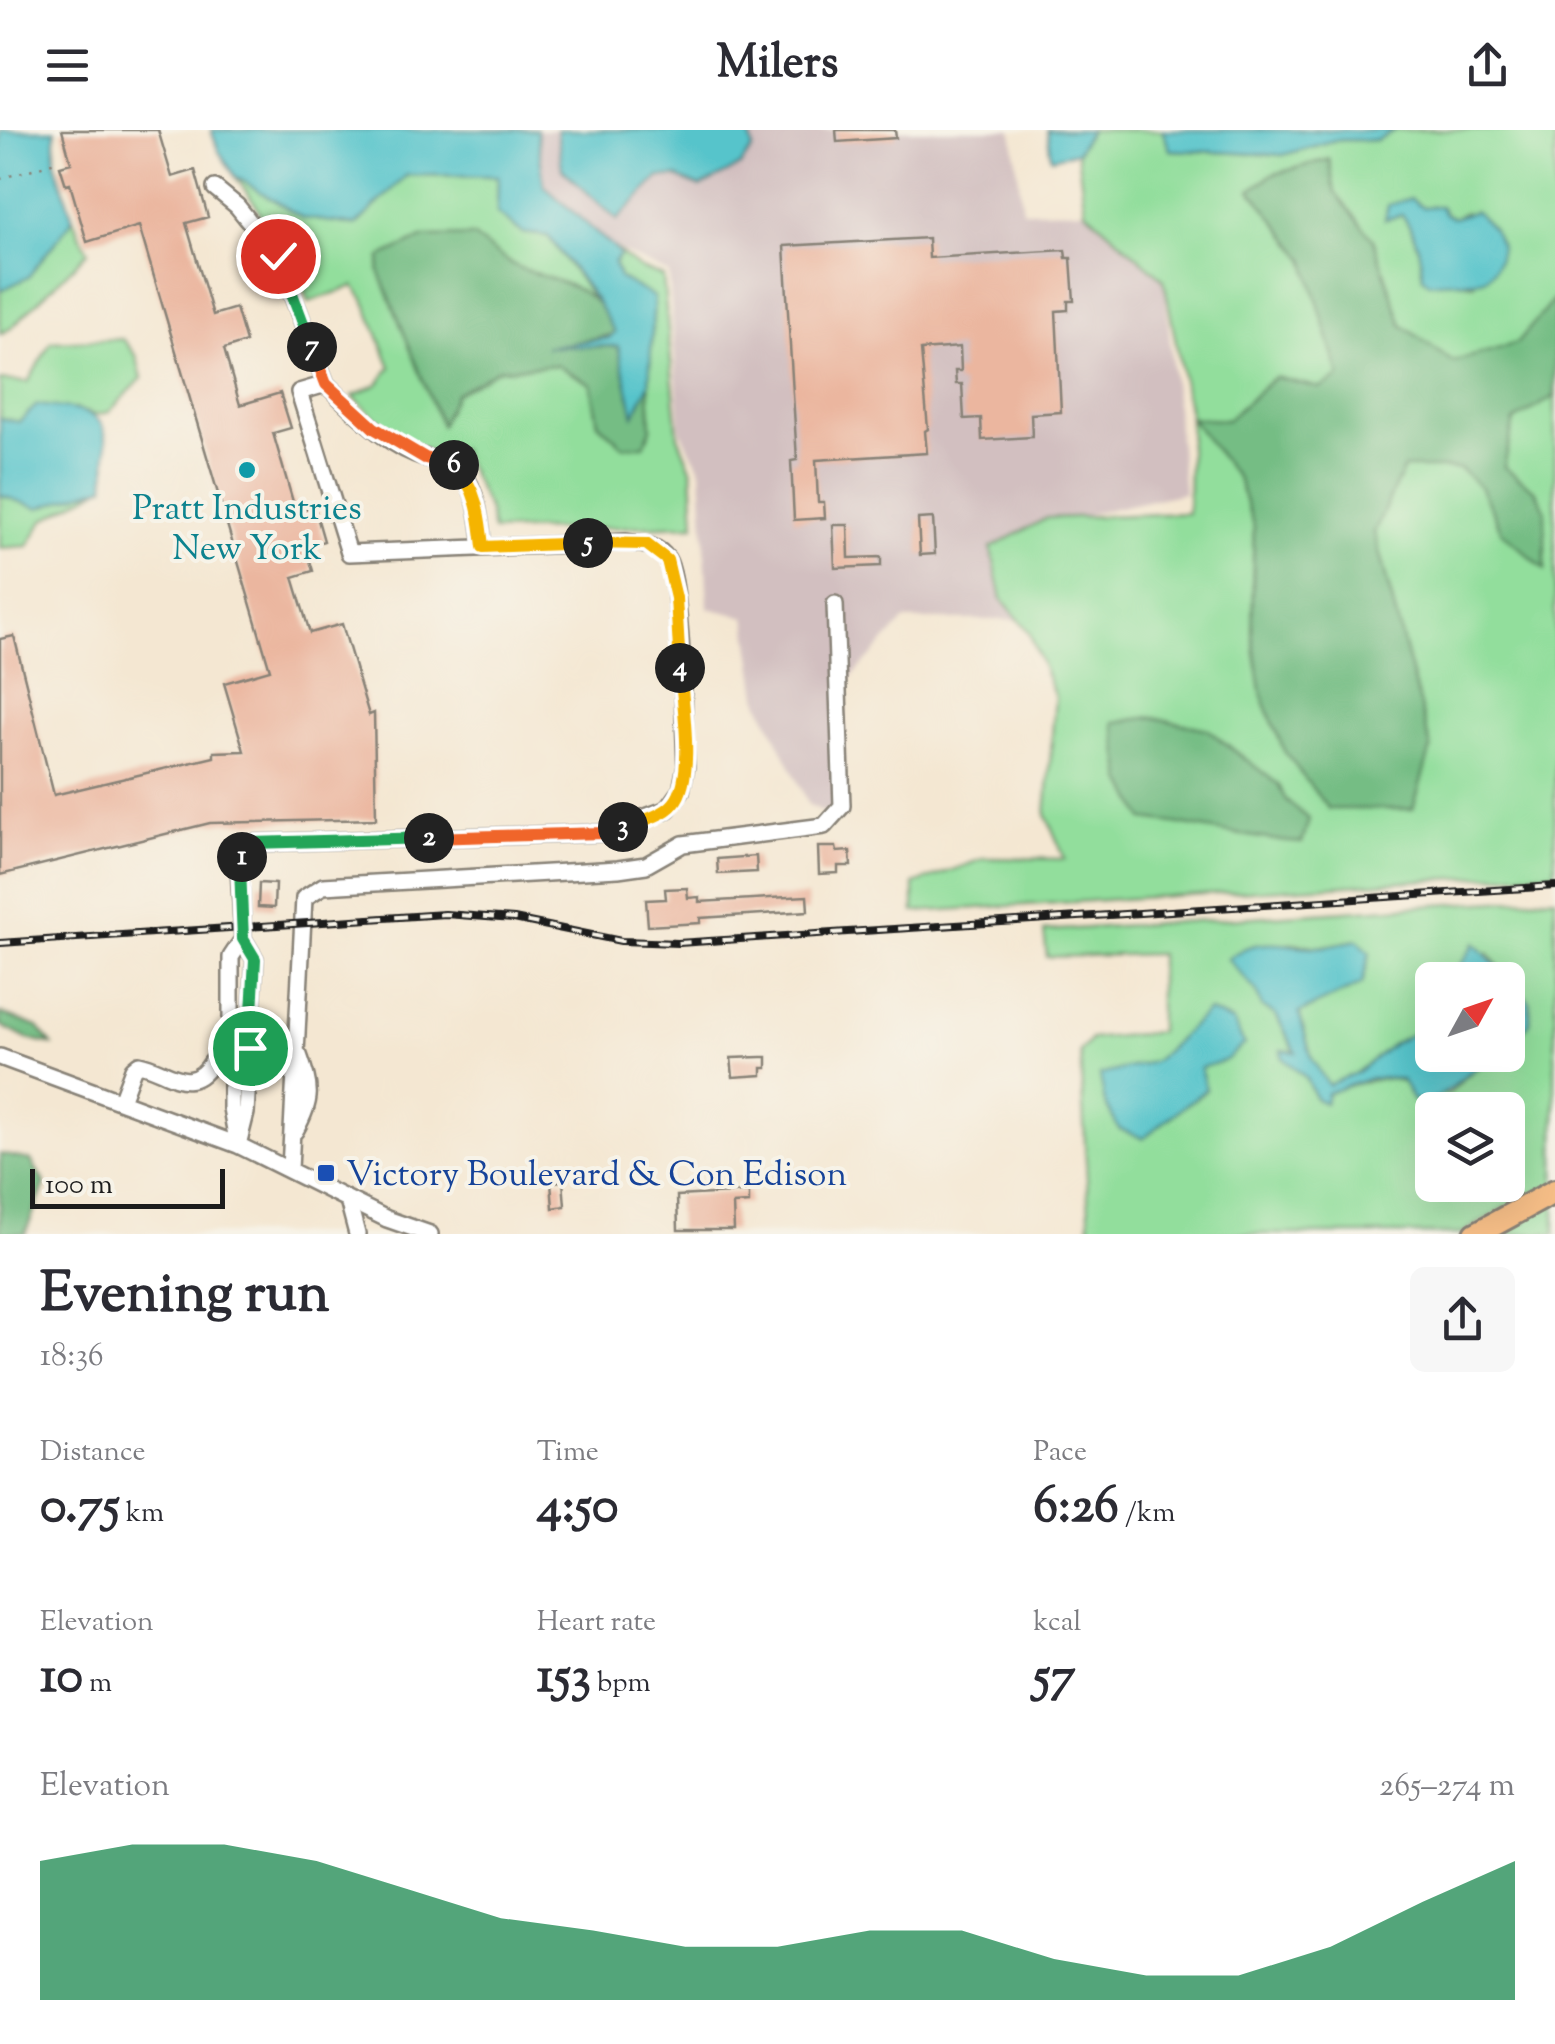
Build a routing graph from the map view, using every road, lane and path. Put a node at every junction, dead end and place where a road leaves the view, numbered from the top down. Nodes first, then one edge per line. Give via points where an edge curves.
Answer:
1 (55, 162) dead end
2 (0, 179) edge
3 (215, 188) dead end
4 (326, 384) junction
5 (483, 547) junction
6 (836, 604) dead end
7 (243, 939) junction
8 (231, 1047) junction
9 (250, 1048) junction
10 (0, 1057) edge
11 (120, 1101) junction
12 (238, 1146) junction
13 (290, 1169) junction
14 (1555, 1191) edge
15 (348, 1200) junction
16 (357, 1234) edge
17 (430, 1234) edge
18 (1476, 1234) edge

1 - 2 path
3 - 4 street via 278,256
4 - 5 street via 401,446 462,472 479,511
4 - 5 street via 300,392 348,553
5 - 7 street via 626,542 655,548 667,560 676,598 686,766 674,803 602,833 252,843 240,868
6 - 13 street via 842,806 824,826 683,844 646,865 618,869 323,886 304,898 296,1046 309,1095 292,1137
7 - 8 street via 232,957
7 - 9 street via 255,959
8 - 9 street
8 - 11 street via 212,1062 167,1074 135,1066
8 - 12 street
9 - 12 street
10 - 11 street
11 - 12 street
12 - 13 street
13 - 15 street
14 - 18 highway
15 - 16 street
15 - 17 street

